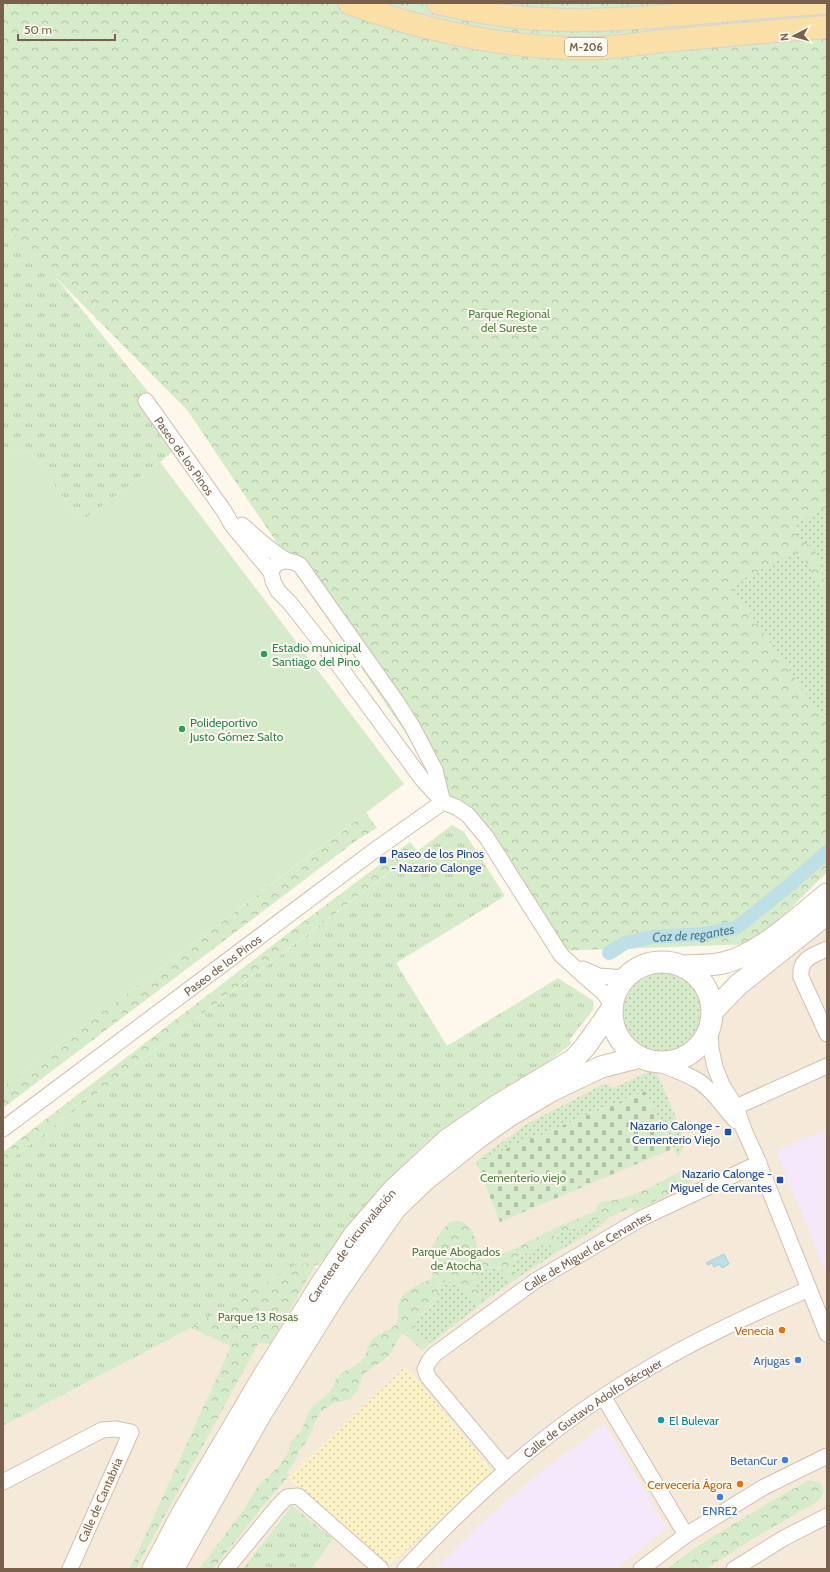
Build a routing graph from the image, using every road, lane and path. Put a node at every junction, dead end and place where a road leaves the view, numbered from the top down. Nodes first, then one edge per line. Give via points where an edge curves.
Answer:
1 (349, 3) edge
2 (438, 3) edge
3 (827, 3) edge
4 (827, 27) edge
5 (146, 401) dead end
6 (224, 511) junction
7 (288, 561) junction
8 (271, 572) junction
9 (442, 802) junction
10 (827, 894) edge
11 (827, 914) edge
12 (827, 949) edge
13 (570, 963) junction
14 (683, 966) junction
15 (625, 978) junction
16 (612, 1007) junction
17 (711, 1019) junction
18 (827, 1034) edge
19 (647, 1059) junction
20 (827, 1066) edge
21 (736, 1107) junction
22 (3, 1129) edge
23 (744, 1130) junction
24 (758, 1162) junction
25 (809, 1288) junction
26 (827, 1334) edge
27 (604, 1398) junction
28 (826, 1459) edge
29 (506, 1470) junction
30 (3, 1482) edge
31 (827, 1516) edge
32 (686, 1535) junction
33 (70, 1569) edge
34 (153, 1569) edge
35 (173, 1569) edge
36 (226, 1569) edge
37 (381, 1569) edge
38 (405, 1569) edge
39 (641, 1569) edge
40 (734, 1569) edge

1 - 4 main road, M-206 via 383,16 446,32 497,42 542,46 598,48
2 - 3 main road via 498,15 542,20 589,20
5 - 6 street, Paseo de los Pinos
6 - 7 street, Paseo de los Pinos
6 - 8 street, Paseo de los Pinos
7 - 8 street via 279,562
7 - 9 street, Paseo de los Pinos via 300,565 412,726 435,770
8 - 9 street, Paseo de los Pinos via 278,591 334,659 422,779
9 - 13 street, Paseo de los Pinos via 468,815 487,838 561,955
9 - 22 street, Paseo de los Pinos
10 - 14 main road via 758,949 723,963
11 - 17 main road via 738,985
12 - 18 street via 810,957 800,971
13 - 15 street, Paseo de los Pinos via 599,976
13 - 16 street, Paseo de los Pinos via 604,992
14 - 15 main road via 652,962
14 - 17 main road via 705,985 710,998
15 - 16 main road via 614,995
16 - 19 main road via 615,1030 621,1041 629,1050
16 - 34 main road, Carretera de Circunvalación via 573,1060 498,1105 447,1140 393,1190 355,1234 264,1376 183,1512
17 - 19 main road via 706,1036 693,1052 675,1061
17 - 21 street via 711,1048 715,1068
19 - 23 street via 701,1083
19 - 35 main road, Carretera de Circunvalación via 601,1067 551,1091 509,1116 425,1180 395,1209 337,1292 259,1417
20 - 21 street
21 - 23 street
23 - 24 street
24 - 25 street
24 - 29 street, Calle de Miguel de Cervantes via 642,1218 535,1281 428,1361 425,1369 428,1377
25 - 26 street
25 - 27 street, Calle de Gustavo Adolfo Bécquer via 689,1345
27 - 29 street, Calle de Gustavo Adolfo Bécquer via 555,1431
27 - 32 street
28 - 32 street via 764,1487
29 - 38 street, Calle de Gustavo Adolfo Bécquer
30 - 33 street, Calle de Cantabria via 102,1430 131,1432
31 - 40 street via 784,1538
32 - 39 street
36 - 37 street via 278,1506 287,1497 298,1496

